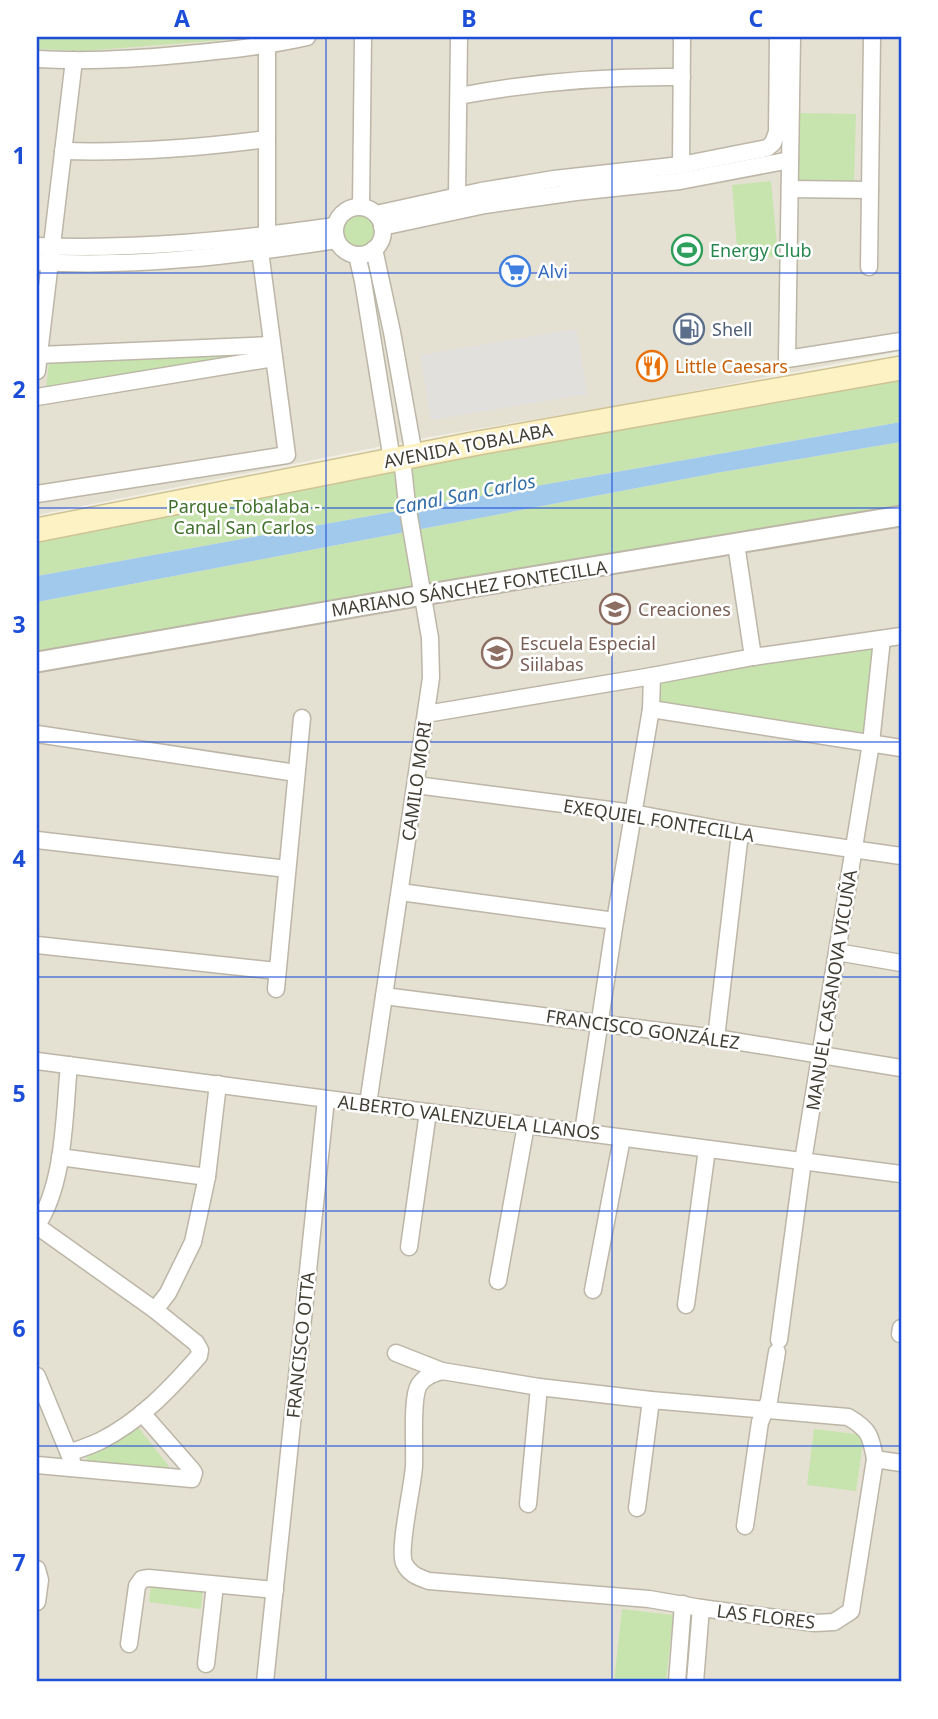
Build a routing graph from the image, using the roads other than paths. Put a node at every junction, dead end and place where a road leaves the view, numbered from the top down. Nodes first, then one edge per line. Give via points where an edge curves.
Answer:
1 (307, 37) edge
2 (363, 37) edge
3 (459, 37) edge
4 (682, 37) edge
5 (778, 37) edge
6 (792, 37) edge
7 (872, 37) edge
8 (267, 44) junction
9 (37, 59) edge
10 (74, 60) junction
11 (682, 77) junction
12 (458, 96) junction
13 (267, 139) junction
14 (63, 151) junction
15 (790, 160) junction
16 (681, 165) junction
17 (790, 189) junction
18 (870, 190) junction
19 (457, 195) junction
20 (361, 206) junction
21 (379, 220) junction
22 (336, 233) junction
23 (267, 235) junction
24 (374, 249) junction
25 (260, 251) junction
26 (44, 254) edge
27 (357, 255) junction
28 (869, 267) dead end
29 (901, 341) edge
30 (273, 351) junction
31 (38, 363) edge
32 (901, 368) edge
33 (398, 372) junction
34 (379, 374) junction
35 (37, 397) edge
36 (403, 458) junction
37 (37, 494) edge
38 (901, 516) edge
39 (37, 530) edge
40 (736, 544) junction
41 (423, 595) junction
42 (901, 636) edge
43 (882, 639) junction
44 (753, 657) junction
45 (37, 662) edge
46 (652, 676) junction
47 (651, 709) junction
48 (426, 715) junction
49 (302, 718) dead end
50 (37, 734) edge
51 (871, 743) junction
52 (901, 748) edge
53 (296, 773) junction
54 (416, 785) junction
55 (633, 813) junction
56 (740, 833) junction
57 (37, 839) edge
58 (853, 849) junction
59 (901, 856) edge
60 (287, 869) junction
61 (400, 892) junction
62 (615, 921) junction
63 (37, 945) edge
64 (837, 952) junction
65 (901, 963) edge
66 (277, 971) junction
67 (276, 989) dead end
68 (384, 996) junction
69 (600, 1023) junction
70 (716, 1038) junction
71 (821, 1054) junction
72 (37, 1061) edge
73 (69, 1065) junction
74 (901, 1068) edge
75 (218, 1084) junction
76 (326, 1099) junction
77 (368, 1104) junction
78 (428, 1112) junction
79 (526, 1125) junction
80 (583, 1132) junction
81 (622, 1138) junction
82 (707, 1149) junction
83 (60, 1157) junction
84 (803, 1161) junction
85 (901, 1174) edge
86 (207, 1177) junction
87 (37, 1226) edge
88 (409, 1247) dead end
89 (498, 1281) dead end
90 (593, 1290) dead end
91 (685, 1305) dead end
92 (155, 1310) junction
93 (901, 1328) edge
94 (900, 1334) edge
95 (396, 1353) dead end
96 (442, 1371) junction
97 (37, 1376) edge
98 (539, 1387) junction
99 (651, 1400) junction
100 (765, 1410) junction
101 (142, 1413) junction
102 (69, 1453) junction
103 (875, 1459) junction
104 (901, 1463) edge
105 (37, 1465) edge
106 (76, 1469) junction
107 (528, 1504) dead end
108 (637, 1508) dead end
109 (745, 1526) dead end
110 (37, 1569) edge
111 (215, 1586) junction
112 (275, 1590) junction
113 (37, 1602) edge
114 (683, 1604) junction
115 (701, 1608) junction
116 (129, 1644) dead end
117 (206, 1664) dead end
118 (265, 1682) edge
119 (677, 1682) edge
120 (695, 1682) edge

1 - 8 street
2 - 20 street
3 - 12 street
4 - 11 street
5 - 16 street via 777,132 773,142 763,149
6 - 15 street
7 - 18 street
8 - 10 street
8 - 13 street
9 - 10 street
10 - 14 street
11 - 12 street via 567,80
11 - 16 street
12 - 19 street
13 - 14 street via 190,149
13 - 23 street
14 - 26 street
15 - 17 street
15 - 21 street via 680,181
16 - 19 street
17 - 18 street
17 - 29 street via 787,359
18 - 28 street
19 - 21 street
20 - 21 street via 372,210
20 - 22 street via 344,211
21 - 24 street via 382,235
22 - 23 street
22 - 25 street
22 - 27 street via 341,248
23 - 25 street
23 - 26 street
24 - 27 street
24 - 33 street
25 - 26 street via 166,260
25 - 30 street
26 - 31 street
27 - 34 street
30 - 31 street
30 - 35 street
30 - 37 street via 287,455
32 - 36 main road, AVENIDA TOBALABA
33 - 34 street
33 - 36 street
34 - 36 street
36 - 39 main road, AVENIDA TOBALABA
36 - 41 street, CAMILO MORI
38 - 40 street, MARIANO SÁNCHEZ FONTECILLA
40 - 41 street, MARIANO SÁNCHEZ FONTECILLA
40 - 44 street
41 - 45 street, MARIANO SÁNCHEZ FONTECILLA
41 - 48 street, CAMILO MORI via 430,638
42 - 43 street
43 - 44 street
43 - 51 street, MANUEL CASANOVA VICUÑA
44 - 46 street
46 - 47 street
46 - 48 street
47 - 51 street
47 - 55 street
48 - 54 street, CAMILO MORI
49 - 53 street
50 - 53 street
51 - 52 street
51 - 58 street, MANUEL CASANOVA VICUÑA
53 - 60 street
54 - 55 street, EXEQUIEL FONTECILLA
54 - 61 street, CAMILO MORI
55 - 56 street, EXEQUIEL FONTECILLA
55 - 62 street
56 - 58 street, EXEQUIEL FONTECILLA
56 - 70 street
57 - 60 street
58 - 59 street, EXEQUIEL FONTECILLA
58 - 64 street, MANUEL CASANOVA VICUÑA
60 - 66 street
61 - 62 street
61 - 68 street, CAMILO MORI
62 - 69 street
63 - 66 street
64 - 65 street
64 - 71 street, MANUEL CASANOVA VICUÑA
66 - 67 street
68 - 69 street, FRANCISCO GONZÁLEZ
68 - 77 street, CAMILO MORI
69 - 70 street, FRANCISCO GONZÁLEZ
69 - 80 street
70 - 71 street, FRANCISCO GONZÁLEZ
71 - 74 street, FRANCISCO GONZÁLEZ
71 - 84 street, MANUEL CASANOVA VICUÑA
72 - 73 street, ALBERTO VALENZUELA LLANOS
73 - 75 street, ALBERTO VALENZUELA LLANOS
73 - 83 street
75 - 76 street, ALBERTO VALENZUELA LLANOS
75 - 86 street
76 - 77 street, ALBERTO VALENZUELA LLANOS
76 - 112 street, FRANCISCO OTTA
77 - 78 street, ALBERTO VALENZUELA LLANOS
78 - 79 street, ALBERTO VALENZUELA LLANOS
78 - 88 street
79 - 80 street, ALBERTO VALENZUELA LLANOS
79 - 89 street
80 - 81 street, ALBERTO VALENZUELA LLANOS
81 - 82 street, ALBERTO VALENZUELA LLANOS
81 - 90 street
82 - 84 street, ALBERTO VALENZUELA LLANOS
82 - 91 street
83 - 86 street
83 - 87 street via 54,1189
84 - 85 street, ALBERTO VALENZUELA LLANOS
84 - 100 street, MANUEL CASANOVA VICUÑA
86 - 92 street via 193,1242
87 - 92 street
92 - 101 street via 200,1350 169,1391
93 - 94 street
95 - 96 street, LAS FLORES
96 - 98 street, LAS FLORES
96 - 114 street, LAS FLORES via 428,1375 418,1386 415,1402 414,1467 402,1547 403,1562 412,1574 429,1581
97 - 102 street
98 - 99 street, LAS FLORES
98 - 107 street
99 - 100 street, LAS FLORES
99 - 108 street
100 - 103 street, LAS FLORES via 848,1417 871,1437
100 - 109 street, MANUEL CASANOVA VICUÑA
101 - 102 street via 99,1441
101 - 106 street via 194,1477
102 - 106 street
103 - 104 street
103 - 115 street, LAS FLORES via 851,1611 834,1622 815,1623
105 - 106 street
110 - 113 street
111 - 112 street
111 - 116 street via 142,1579 137,1586
111 - 117 street
112 - 118 street, FRANCISCO OTTA
114 - 115 street, LAS FLORES
114 - 119 street
115 - 120 street

